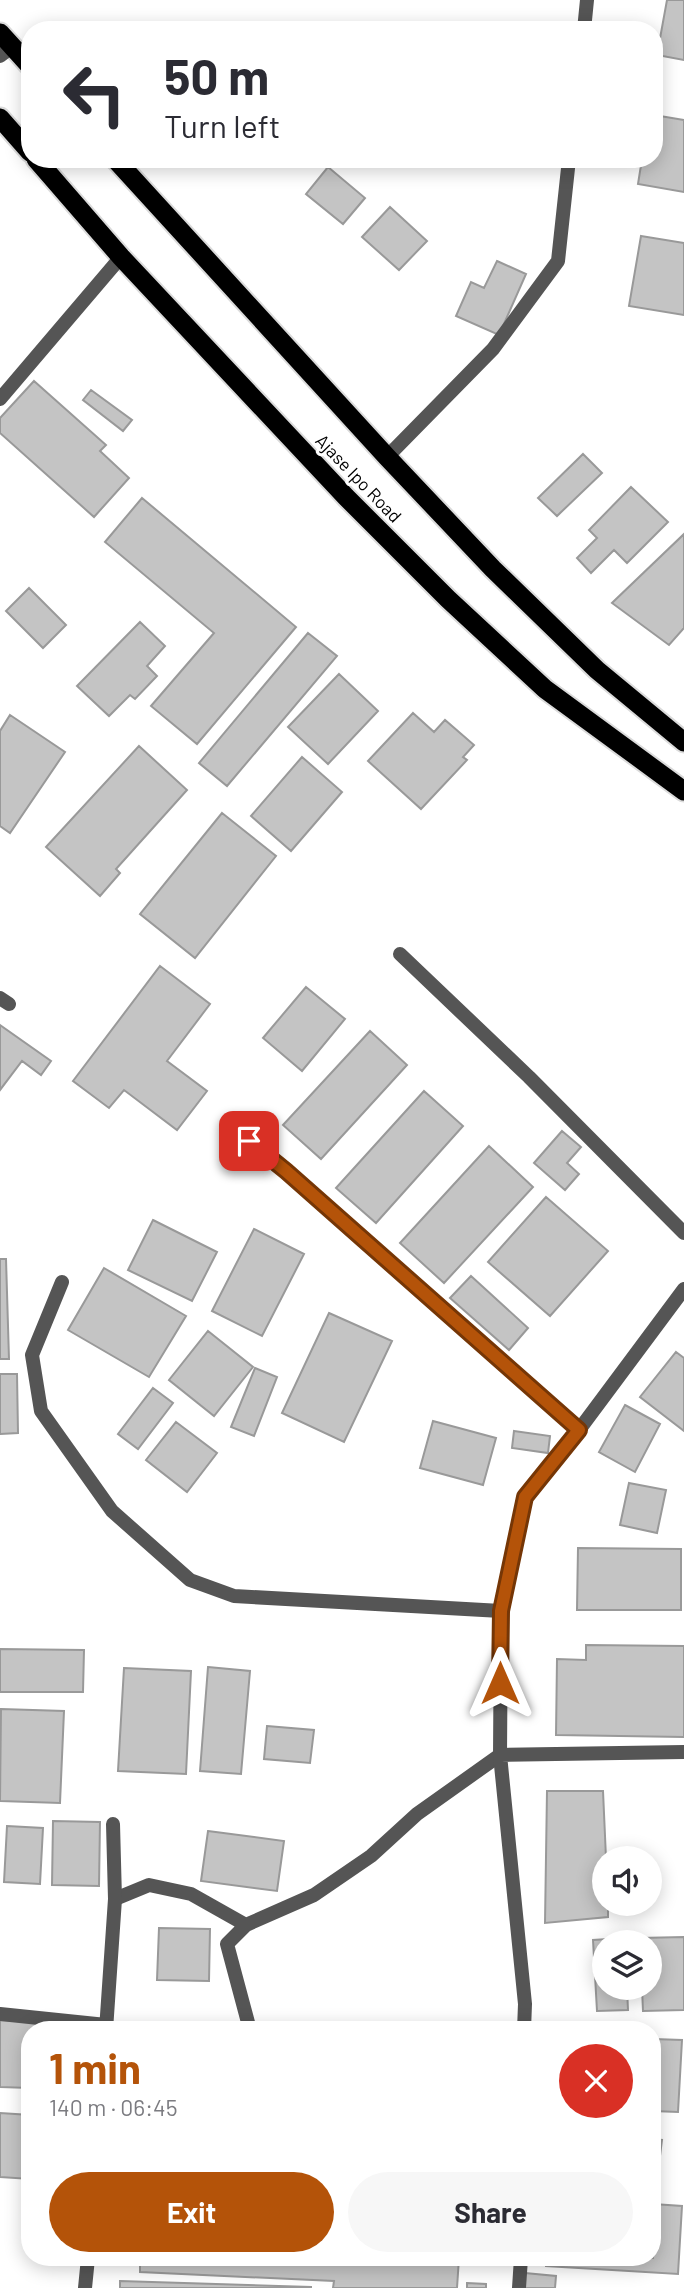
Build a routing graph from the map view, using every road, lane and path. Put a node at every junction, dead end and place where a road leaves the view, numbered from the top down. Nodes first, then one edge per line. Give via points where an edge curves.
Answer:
1 (587, 0) edge
2 (585, 21) edge
3 (4, 45) edge
4 (21, 58) edge
5 (0, 118) edge
6 (21, 142) edge
7 (44, 168) edge
8 (123, 168) edge
9 (568, 168) edge
10 (121, 257) junction
11 (0, 399) edge
12 (387, 457) junction
13 (684, 742) edge
14 (684, 791) edge
15 (400, 954) dead end
16 (230, 1126) dead end
17 (684, 1233) edge
18 (62, 1282) dead end
19 (684, 1289) edge
20 (579, 1430) junction
21 (501, 1611) junction
22 (684, 1752) edge
23 (500, 1755) junction
24 (113, 1824) dead end
25 (115, 1899) junction
26 (246, 1925) junction
27 (0, 2014) edge
28 (53, 2021) edge
29 (106, 2021) edge
30 (248, 2021) edge
31 (524, 2021) edge
32 (87, 2266) edge
33 (520, 2266) edge
34 (85, 2288) edge
35 (519, 2288) edge

1 - 2 street
3 - 4 highway
5 - 6 highway
7 - 10 highway, Ajase Ipo Road
8 - 12 highway, Ajase Ipo Road
9 - 12 street via 558,261 493,349
10 - 11 street
10 - 14 highway, Ajase Ipo Road via 448,599 545,689
12 - 13 highway, Ajase Ipo Road via 597,670
15 - 17 street
16 - 20 street
18 - 21 street via 32,1355 41,1411 112,1511 190,1580 234,1596
19 - 20 street
20 - 21 street via 525,1497
21 - 23 street
22 - 23 street
23 - 26 street via 314,1895
23 - 31 street
24 - 25 street
25 - 26 street via 149,1885 191,1894
25 - 29 street
26 - 30 street via 227,1944
27 - 28 street
32 - 34 street
33 - 35 street

